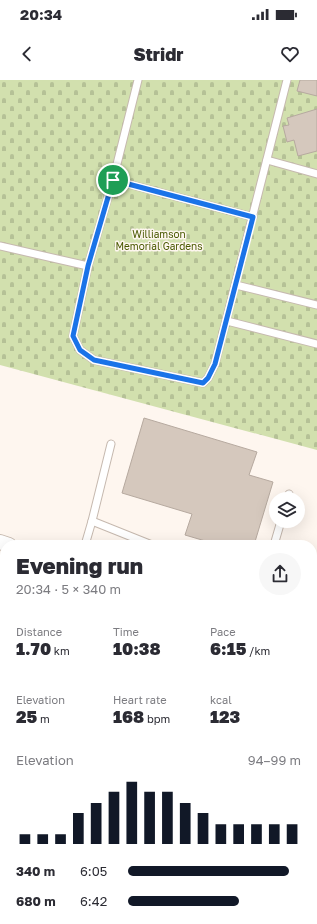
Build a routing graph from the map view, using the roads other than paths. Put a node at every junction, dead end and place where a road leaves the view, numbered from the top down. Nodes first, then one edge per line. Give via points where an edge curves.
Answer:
1 (138, 80) edge
2 (287, 80) edge
3 (267, 160) junction
4 (317, 174) edge
5 (113, 180) junction
6 (253, 217) junction
7 (0, 246) edge
8 (88, 266) junction
9 (236, 285) junction
10 (317, 305) edge
11 (227, 321) junction
12 (317, 344) edge
13 (111, 444) dead end
14 (92, 521) junction
15 (279, 528) edge
16 (86, 540) edge
17 (140, 540) edge
18 (275, 540) edge

1 - 5 lane
2 - 3 lane
3 - 4 lane
3 - 6 lane
5 - 6 lane
5 - 8 lane
6 - 9 lane
7 - 8 lane
8 - 11 lane via 73,336 80,350 94,360 203,383 215,364
9 - 10 lane
9 - 11 lane
11 - 12 lane
13 - 14 lane
14 - 16 lane
14 - 17 lane
15 - 18 lane

